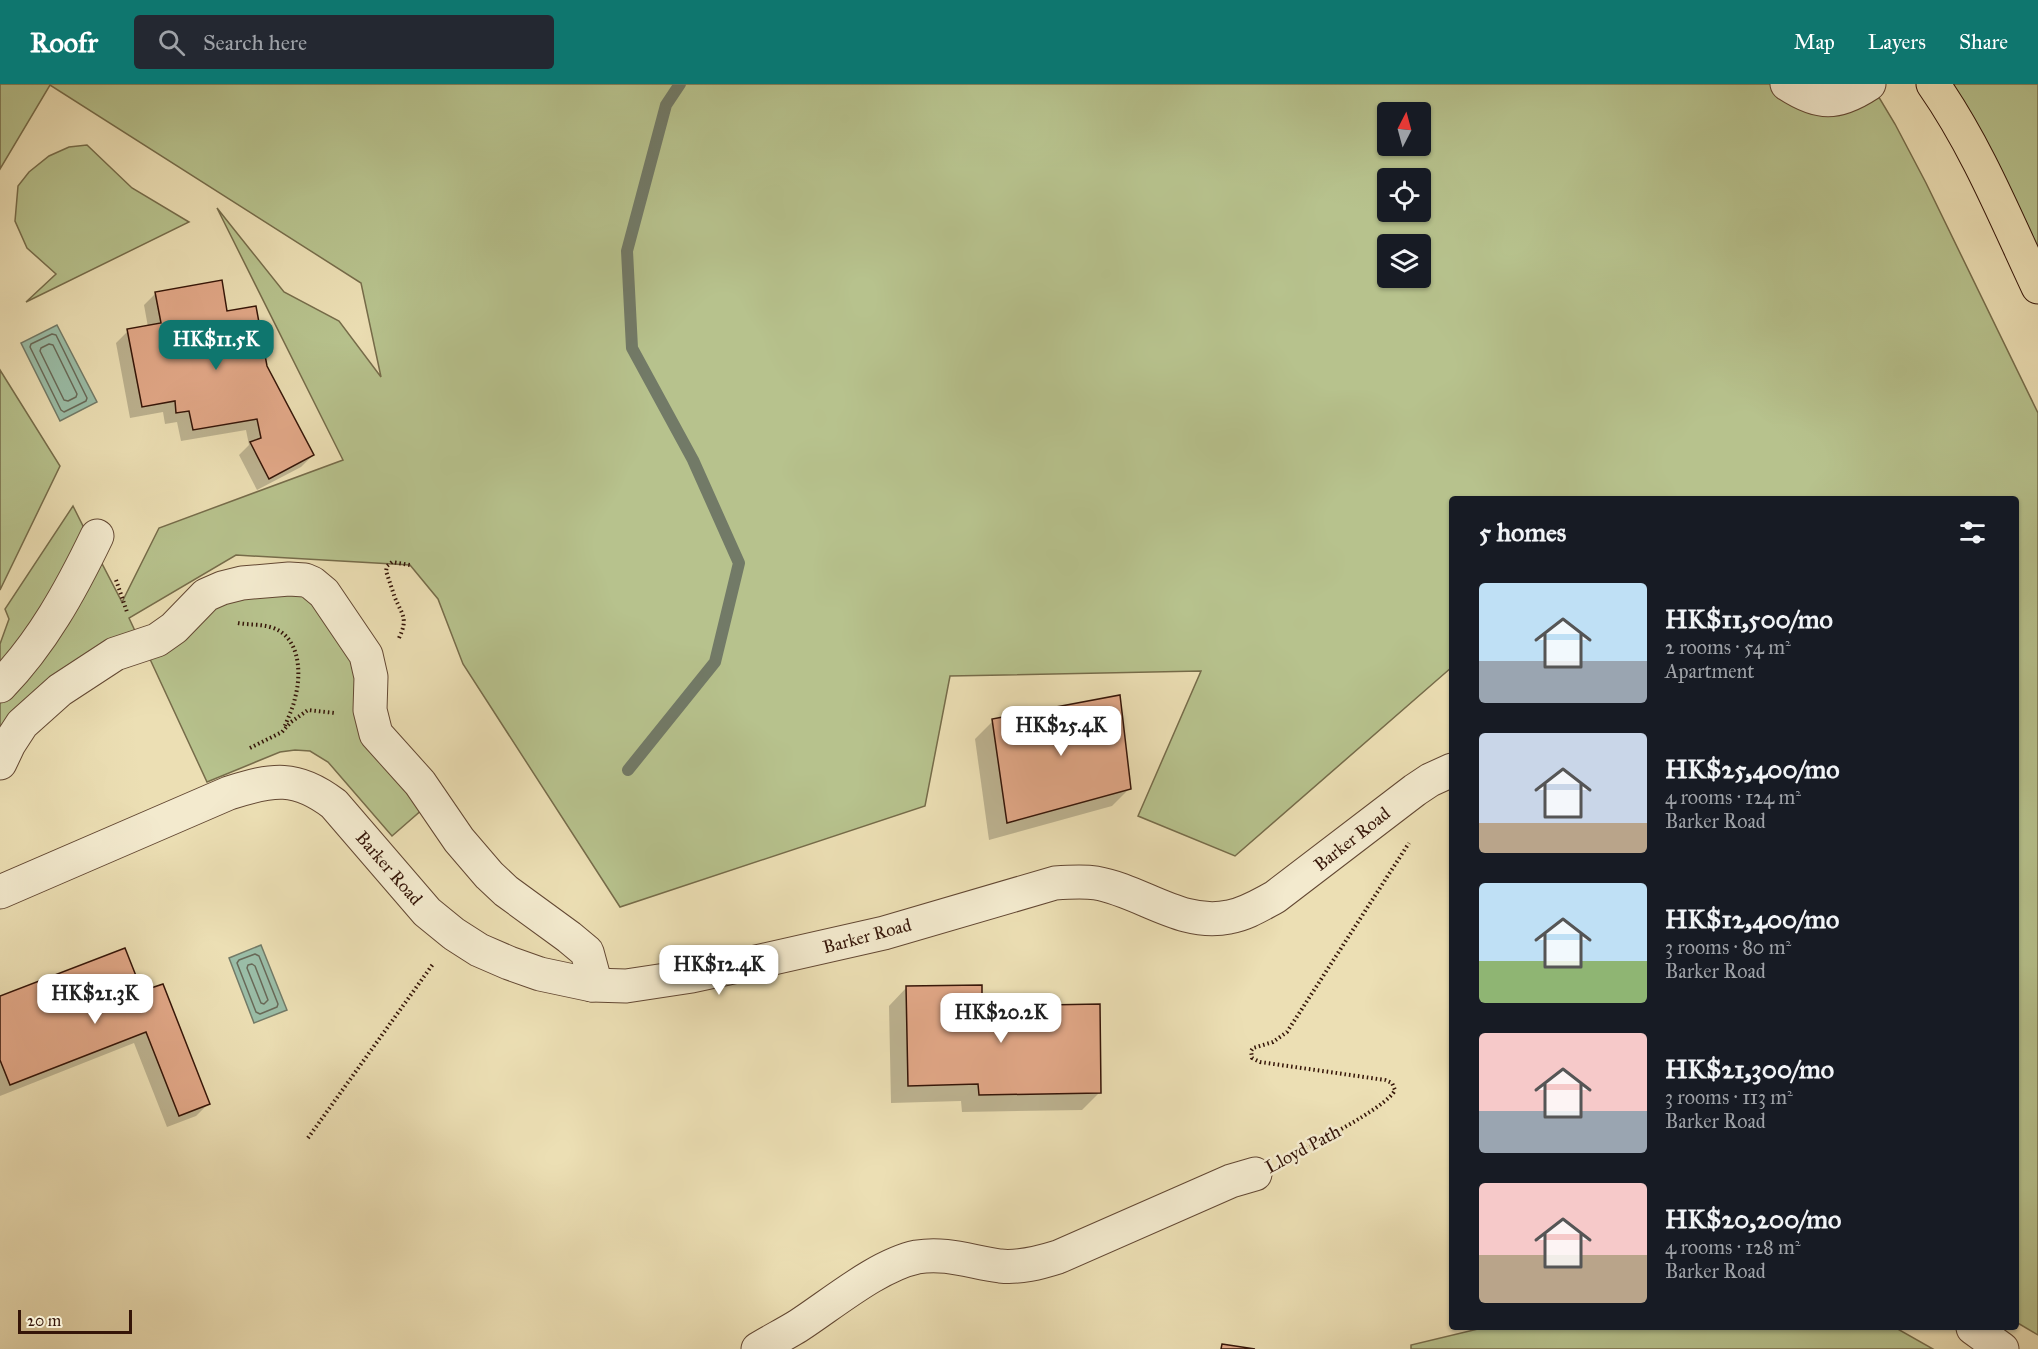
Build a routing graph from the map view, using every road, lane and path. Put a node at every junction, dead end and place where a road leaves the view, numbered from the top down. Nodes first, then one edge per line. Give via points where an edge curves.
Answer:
1 (1786, 84) edge
2 (1869, 84) edge
3 (1933, 84) edge
4 (2038, 287) edge
5 (97, 536) dead end
6 (410, 565) dead end
7 (113, 572) dead end
8 (233, 623) dead end
9 (140, 646) junction
10 (371, 677) junction
11 (0, 686) edge
12 (282, 732) junction
13 (242, 752) dead end
14 (0, 763) edge
15 (1449, 771) edge
16 (1413, 837) dead end
17 (0, 892) edge
18 (454, 934) junction
19 (592, 985) junction
20 (308, 1138) dead end
21 (1256, 1174) joint
22 (1976, 1330) edge
23 (758, 1349) edge
24 (2002, 1349) edge

1 - 2 street via 1829,100 1839,100
3 - 4 main road via 1963,132
5 - 11 street via 43,634
6 - 10 path via 392,562 387,566 404,623 383,666
7 - 9 path
8 - 12 path via 272,627 296,649 296,698
9 - 10 street via 170,632 215,590 252,582 305,580 324,593 358,642
9 - 14 street via 106,659 60,690 22,724
10 - 12 path via 338,713 308,710
10 - 19 street via 370,710 376,734 420,783 489,875 587,952
12 - 13 path
15 - 19 street, Barker Road via 1415,790 1275,897 1229,918 1193,918 1096,883 1055,883 884,933 727,969 626,986
16 - 21 path, Lloyd Path via 1294,1024 1280,1039 1251,1051 1252,1058 1260,1062 1385,1080 1394,1085 1394,1094 1369,1113
17 - 18 street, Barker Road via 229,794 257,784 284,781 317,791 334,804 427,912
18 - 19 street, Barker Road via 509,963
18 - 20 path
21 - 23 street, Lloyd Path via 1041,1262 998,1265 950,1256 905,1261
22 - 24 street

